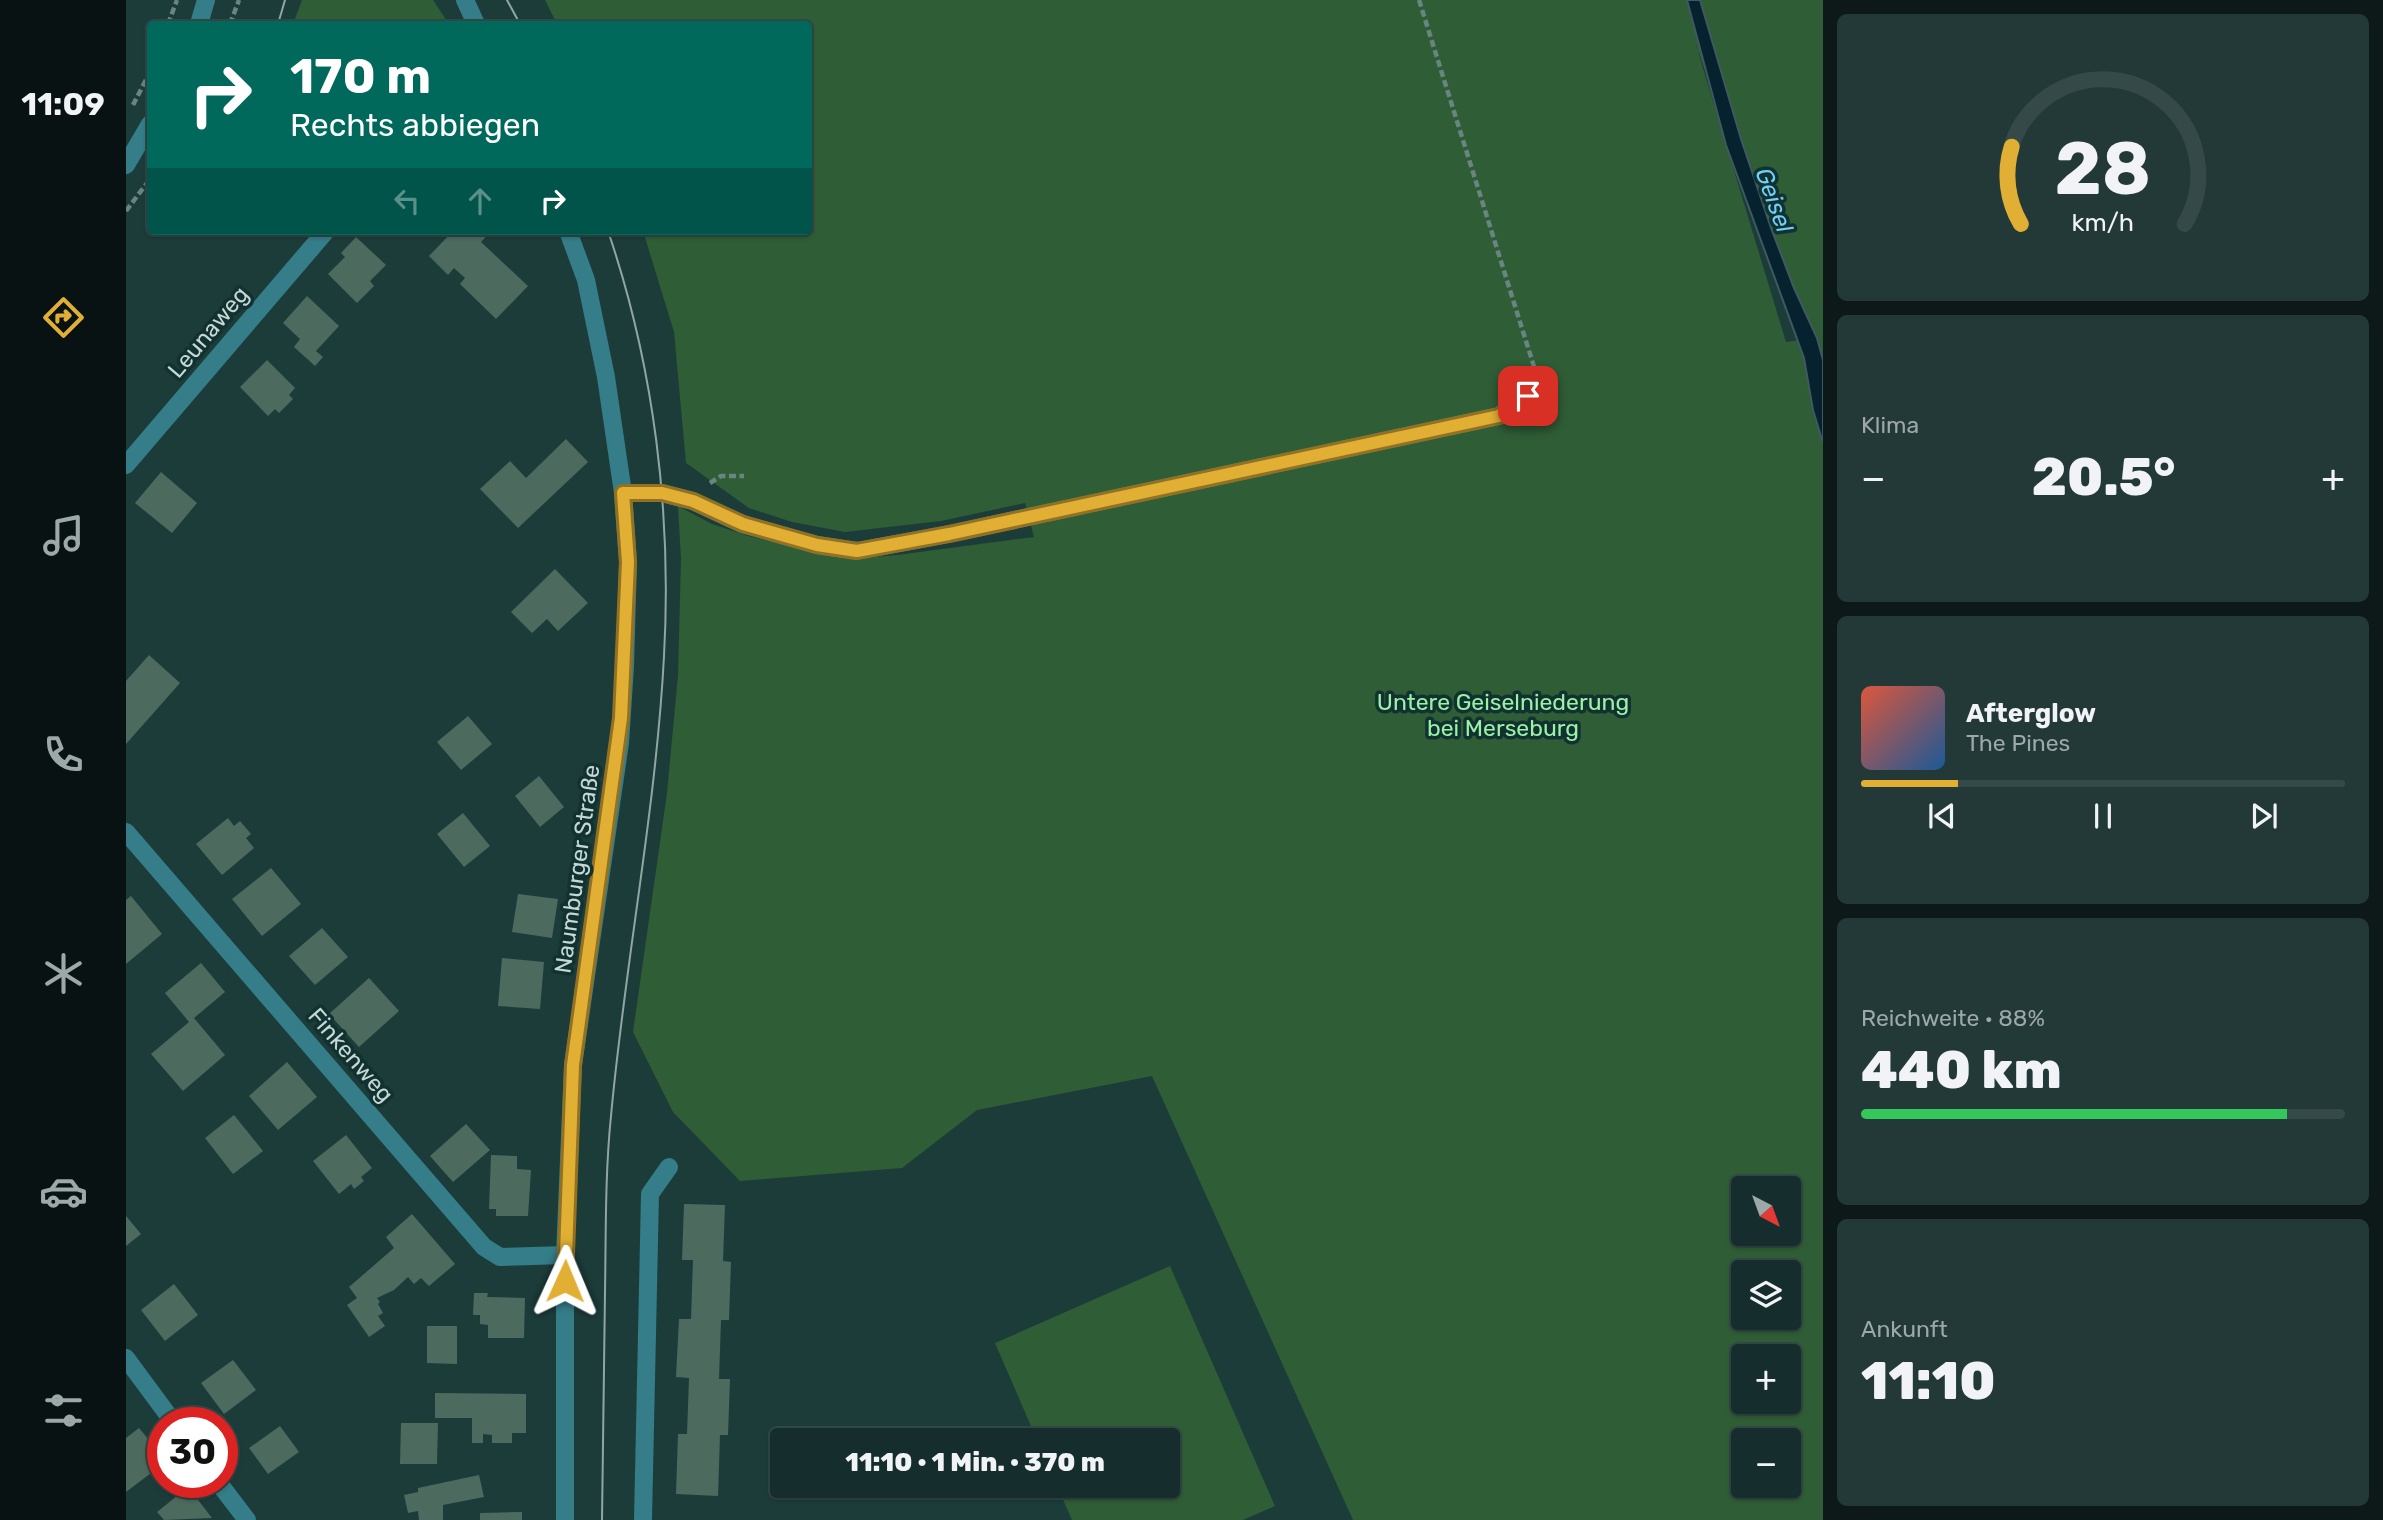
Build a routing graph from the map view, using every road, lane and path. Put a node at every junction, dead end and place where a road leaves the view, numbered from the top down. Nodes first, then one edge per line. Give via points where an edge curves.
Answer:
1 (177, 0) edge
2 (206, 0) edge
3 (239, 0) edge
4 (465, 0) edge
5 (1419, 0) edge
6 (169, 21) edge
7 (199, 21) edge
8 (231, 21) edge
9 (476, 21) edge
10 (147, 78) edge
11 (132, 106) dead end
12 (147, 129) edge
13 (126, 165) edge
14 (147, 183) edge
15 (126, 211) edge
16 (324, 235) edge
17 (569, 235) edge
18 (1528, 396) joint
19 (126, 465) edge
20 (623, 493) junction
21 (126, 832) edge
22 (669, 1167) dead end
23 (565, 1255) junction
24 (126, 1358) edge
25 (162, 1407) edge
26 (230, 1498) edge
27 (247, 1520) edge
28 (565, 1520) edge
29 (642, 1520) edge

1 - 6 path
2 - 7 street
3 - 8 path
4 - 9 street
5 - 18 path via 1537,375
10 - 11 path
12 - 13 street
14 - 15 path
16 - 19 street, Leunaweg
17 - 20 street, Naumburger Straße via 586,280 607,377
18 - 20 street via 1499,416 857,551 755,528 662,493
20 - 23 street, Naumburger Straße via 628,562 620,743 573,1065
21 - 23 street, Finkenweg via 484,1247 500,1257
22 - 29 street via 650,1194
23 - 28 street, Naumburger Straße
24 - 25 street
26 - 27 street

